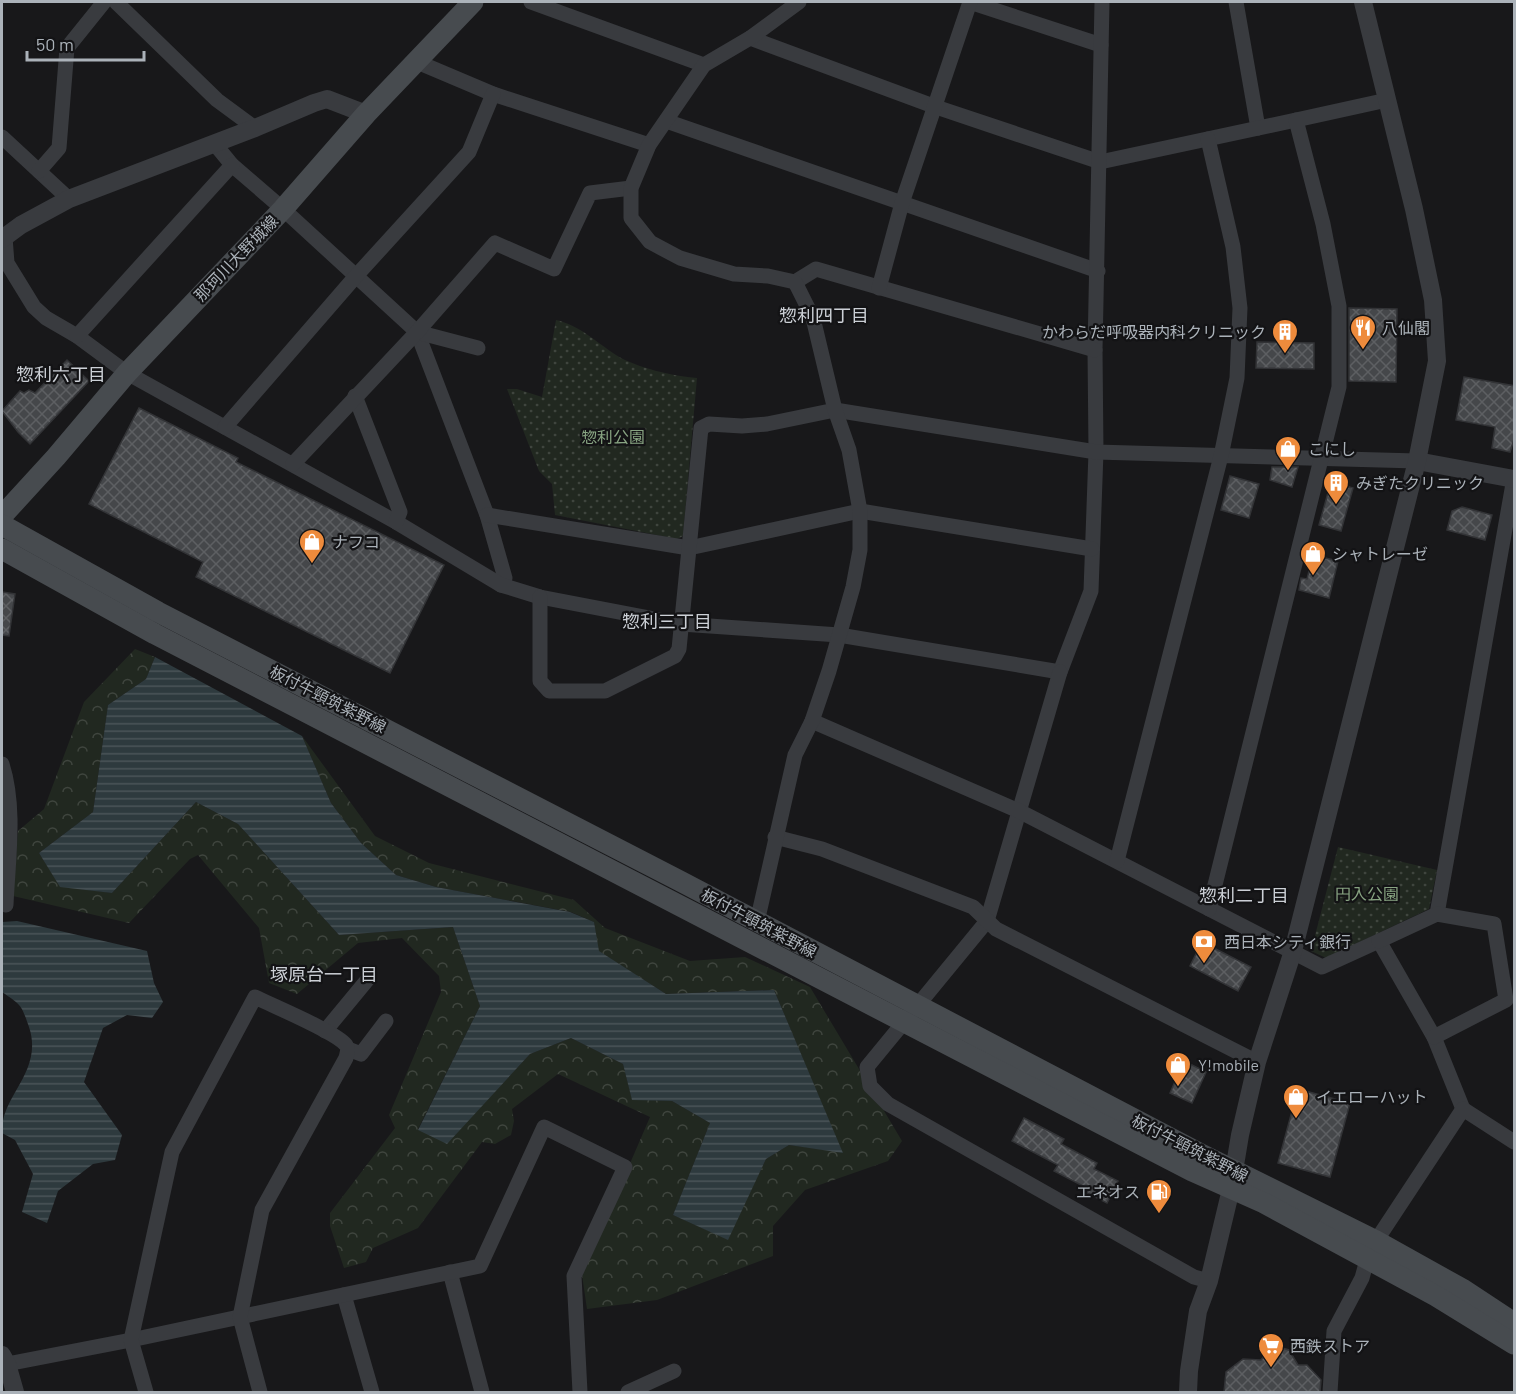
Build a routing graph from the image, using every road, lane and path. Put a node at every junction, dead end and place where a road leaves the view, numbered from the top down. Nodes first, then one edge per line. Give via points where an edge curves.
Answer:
1 (104, 2) edge
2 (116, 2) edge
3 (473, 2) edge
4 (531, 2) edge
5 (798, 2) edge
6 (970, 2) edge
7 (1102, 2) edge
8 (1236, 2) edge
9 (1363, 2) edge
10 (750, 38) junction
11 (1101, 45) junction
12 (415, 61) junction
13 (704, 65) junction
14 (493, 94) junction
15 (1387, 100) junction
16 (936, 107) junction
17 (366, 114) junction
18 (1296, 120) junction
19 (666, 121) junction
20 (255, 128) junction
21 (1258, 128) junction
22 (2, 137) edge
23 (1208, 139) junction
24 (214, 143) junction
25 (649, 145) junction
26 (1100, 162) junction
27 (232, 165) junction
28 (39, 171) junction
29 (631, 188) junction
30 (69, 199) junction
31 (902, 203) junction
32 (283, 208) junction
33 (3, 238) edge
34 (1098, 271) junction
35 (356, 276) junction
36 (795, 282) junction
37 (879, 288) junction
38 (417, 332) junction
39 (77, 336) junction
40 (478, 348) dead end
41 (1095, 350) junction
42 (127, 373) junction
43 (355, 396) junction
44 (835, 410) junction
45 (225, 427) junction
46 (1096, 452) junction
47 (1221, 456) junction
48 (1323, 459) junction
49 (1418, 461) junction
50 (293, 464) junction
51 (1514, 479) edge
52 (860, 512) junction
53 (487, 515) junction
54 (2, 516) edge
55 (396, 522) junction
56 (2, 525) edge
57 (689, 548) junction
58 (2, 549) edge
59 (1092, 549) junction
60 (501, 585) junction
61 (540, 597) junction
62 (681, 624) junction
63 (839, 635) junction
64 (1060, 672) junction
65 (812, 721) junction
66 (2, 764) edge
67 (1019, 811) junction
68 (775, 837) junction
69 (1117, 861) junction
70 (2, 904) edge
71 (1209, 909) junction
72 (1437, 914) junction
73 (987, 921) junction
74 (757, 922) junction
75 (1379, 941) junction
76 (1293, 951) junction
77 (368, 979) dead end
78 (911, 1014) junction
79 (386, 1021) dead end
80 (325, 1031) junction
81 (1434, 1037) junction
82 (348, 1049) junction
83 (1257, 1062) junction
84 (1463, 1109) junction
85 (1515, 1142) edge
86 (1232, 1180) junction
87 (1372, 1250) junction
88 (450, 1272) junction
89 (1209, 1281) junction
90 (344, 1295) junction
91 (240, 1317) junction
92 (1515, 1323) edge
93 (131, 1340) junction
94 (1515, 1344) edge
95 (4, 1360) edge
96 (674, 1371) dead end
97 (15, 1392) edge
98 (146, 1392) edge
99 (260, 1392) edge
100 (372, 1392) edge
101 (482, 1392) edge
102 (580, 1392) edge
103 (628, 1392) edge
104 (1188, 1392) edge
105 (1330, 1392) edge

1 - 28 street via 67,48 59,148
2 - 20 street via 217,100
3 - 12 main road, 那珂川大野城線
4 - 13 street
5 - 10 street
6 - 11 street
6 - 16 street
7 - 11 street
8 - 21 street
9 - 15 street
10 - 13 street
10 - 16 street
11 - 26 street
12 - 14 street
12 - 17 main road, 那珂川大野城線
13 - 19 street
14 - 25 street
14 - 35 street via 470,152
15 - 18 street
15 - 49 street via 1433,300 1437,361
16 - 26 street
16 - 31 street
17 - 20 street via 327,99
17 - 32 main road, 那珂川大野城線
18 - 21 street
18 - 48 street via 1339,306 1339,387
19 - 25 street
19 - 31 street
20 - 24 street
21 - 23 street
22 - 28 street
23 - 26 street
23 - 47 street via 1233,247 1240,308 1237,378
24 - 27 street
24 - 30 street
25 - 29 street
26 - 34 street
27 - 32 street
27 - 39 street
28 - 30 street
29 - 36 street via 631,218 650,242 680,258 734,274
29 - 38 street via 590,193 554,269 495,243
30 - 33 street
31 - 34 street
31 - 37 street
32 - 35 street
32 - 42 main road, 那珂川大野城線
33 - 39 street via 7,263 34,307
34 - 41 street
35 - 38 street
35 - 45 street
36 - 37 street via 816,269
36 - 44 street via 813,318
37 - 41 street
38 - 40 street
38 - 43 street
38 - 53 street
39 - 42 street
41 - 46 street
42 - 45 street
42 - 54 main road, 那珂川大野城線
43 - 50 street
43 - 55 street via 400,512
44 - 46 street
44 - 52 street via 849,450
44 - 57 street via 767,424 709,424 701,428
45 - 50 street
46 - 47 street
46 - 59 street
47 - 48 street
47 - 69 street
48 - 49 street
48 - 71 street
49 - 51 street
49 - 76 street
50 - 55 street
51 - 72 street
52 - 57 street
52 - 59 street
52 - 63 street via 860,550
53 - 57 street
53 - 60 street via 505,578
55 - 60 street
56 - 74 main road, 板付牛頸筑紫野線 via 159,612
57 - 62 street
58 - 78 main road, 板付牛頸筑紫野線 via 155,634
59 - 64 street via 1091,591
60 - 61 street
61 - 62 street
61 - 62 street via 540,681 549,691 604,691 675,656
62 - 63 street
63 - 64 street
63 - 65 street
64 - 67 street
65 - 67 street
65 - 68 street via 795,755
66 - 70 street via 10,833 6,905
67 - 69 street
67 - 73 street
68 - 73 street via 822,849 972,908
68 - 74 street
69 - 71 street
71 - 76 street
72 - 75 street
72 - 81 street via 1494,924 1506,1000
73 - 78 street
73 - 83 street
74 - 78 main road, 板付牛頸筑紫野線
75 - 76 street via 1323,967
75 - 81 street
76 - 83 street
77 - 80 street
78 - 86 main road, 板付牛頸筑紫野線 via 1192,1171
78 - 89 street via 867,1067 870,1086 888,1104 1194,1277
79 - 82 street via 362,1054
80 - 82 street
80 - 93 street via 255,997 172,1152
81 - 84 street
82 - 91 street via 262,1210
83 - 86 street
84 - 85 street
84 - 87 street
86 - 87 main road, 板付牛頸筑紫野線
86 - 89 street
87 - 92 main road, 板付牛頸筑紫野線 via 1464,1290
87 - 94 main road, 板付牛頸筑紫野線 via 1436,1296
87 - 105 street via 1334,1331
88 - 90 street
88 - 101 street
88 - 102 street via 480,1266 544,1127 625,1167 574,1276
89 - 104 street via 1198,1311
90 - 91 street
90 - 100 street
91 - 93 street
91 - 99 street
93 - 95 street
93 - 98 street
95 - 97 street
96 - 103 street

